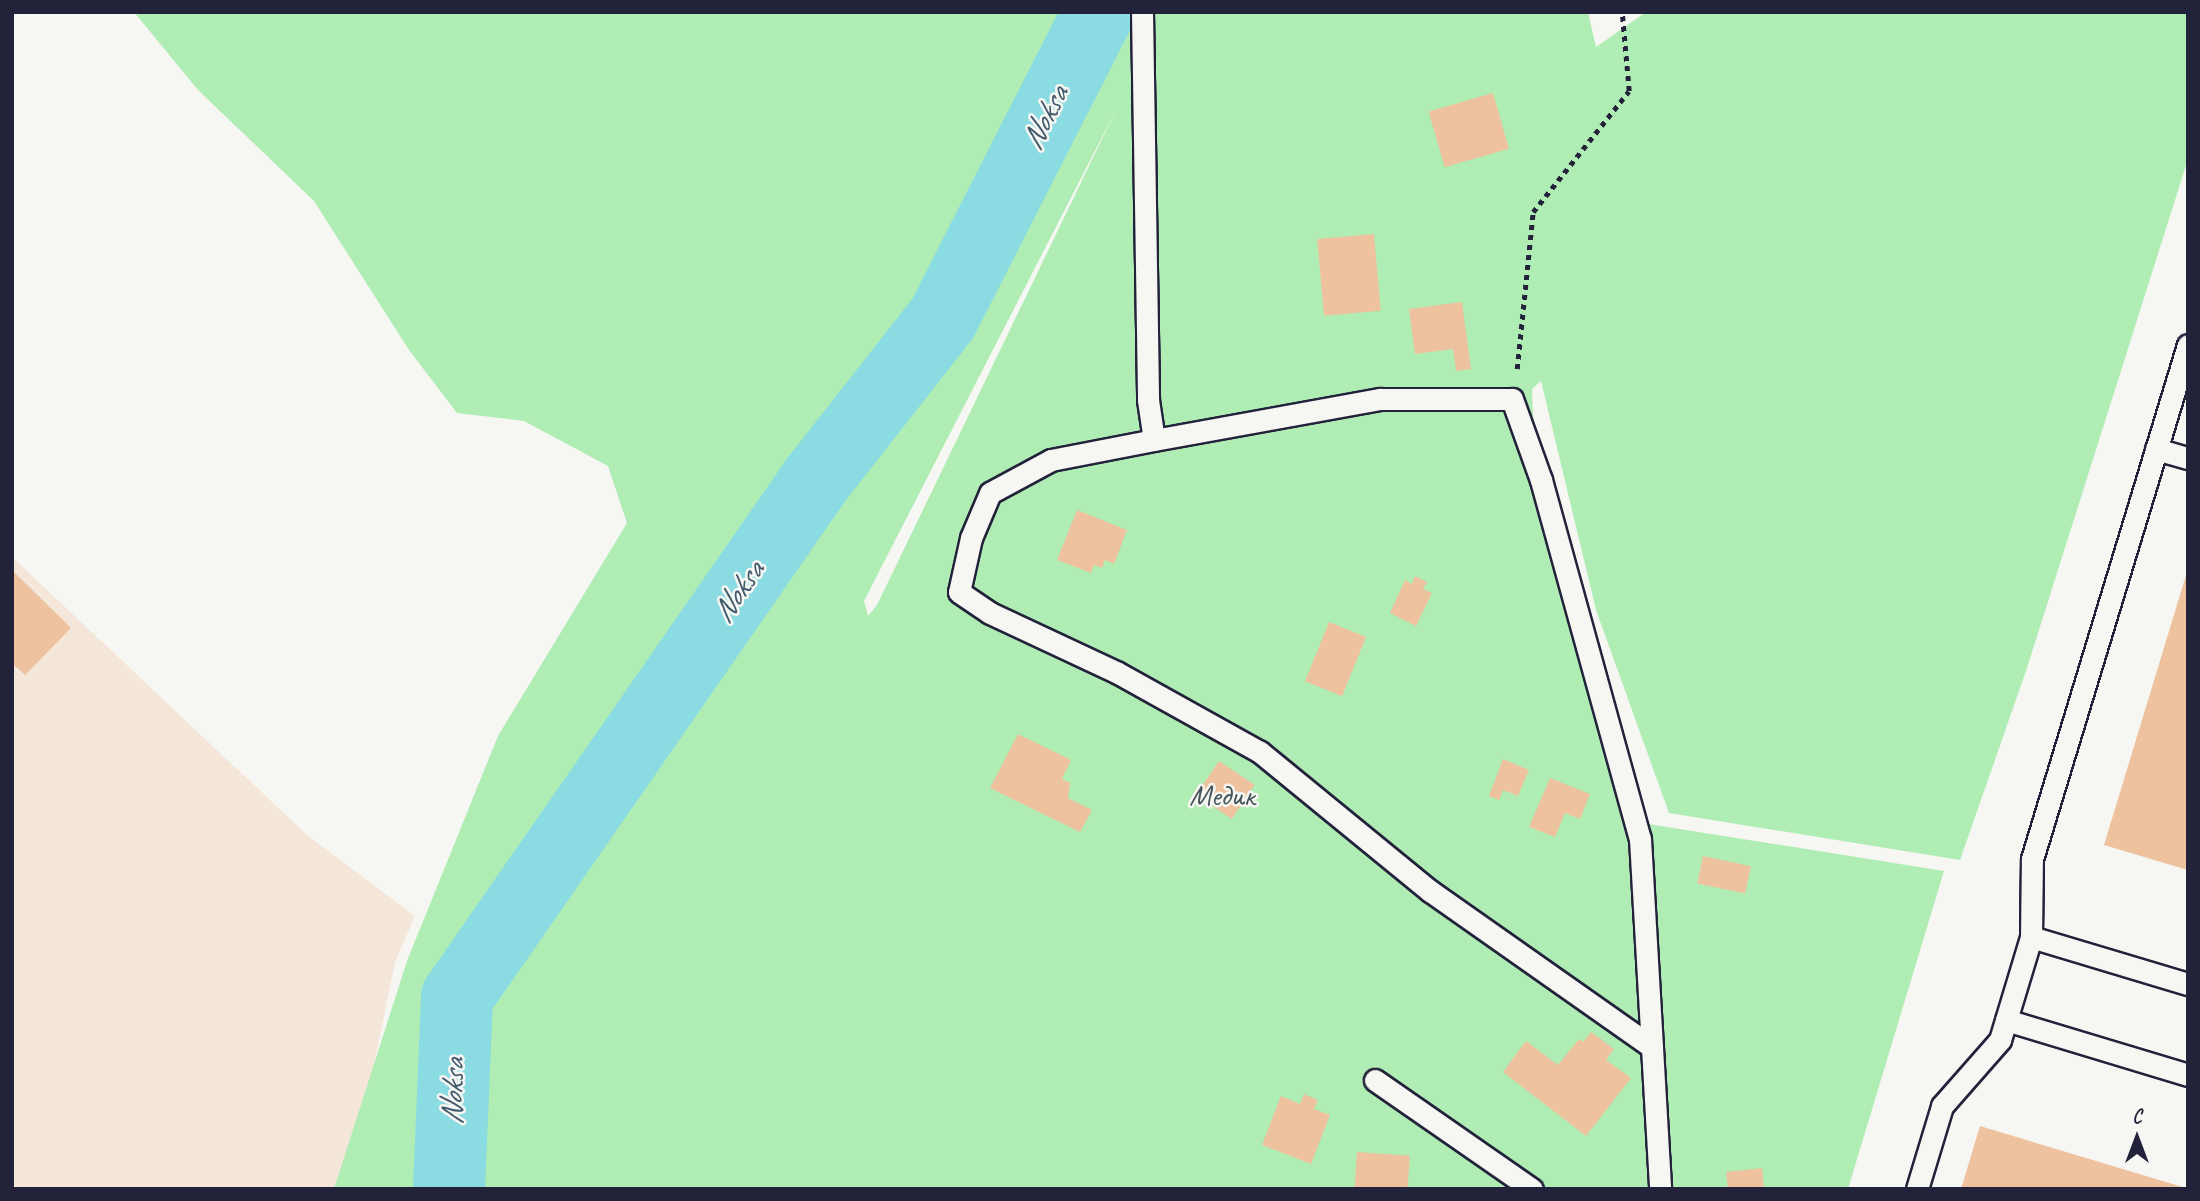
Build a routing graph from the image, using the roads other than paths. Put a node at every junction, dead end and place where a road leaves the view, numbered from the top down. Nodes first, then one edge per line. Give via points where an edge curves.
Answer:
1 (1142, 12) edge
2 (2188, 345) edge
3 (1154, 440) junction
4 (2157, 449) junction
5 (2188, 458) edge
6 (2031, 937) junction
7 (2188, 984) edge
8 (2006, 1020) junction
9 (1652, 1047) junction
10 (2188, 1075) edge
11 (1375, 1080) dead end
12 (1532, 1189) edge
13 (1660, 1189) edge
14 (1917, 1189) edge

1 - 3 lane via 1148,400
2 - 4 lane
3 - 9 lane via 1380,399 1512,398 1541,480 1640,839
3 - 9 lane via 1051,460 990,493 971,538 959,592 990,613 1118,673 1260,752 1430,891
4 - 5 lane
4 - 6 lane via 2032,859
6 - 7 lane
6 - 8 lane
8 - 10 lane
8 - 14 lane via 1993,1053 1942,1105
9 - 13 lane
11 - 12 lane

